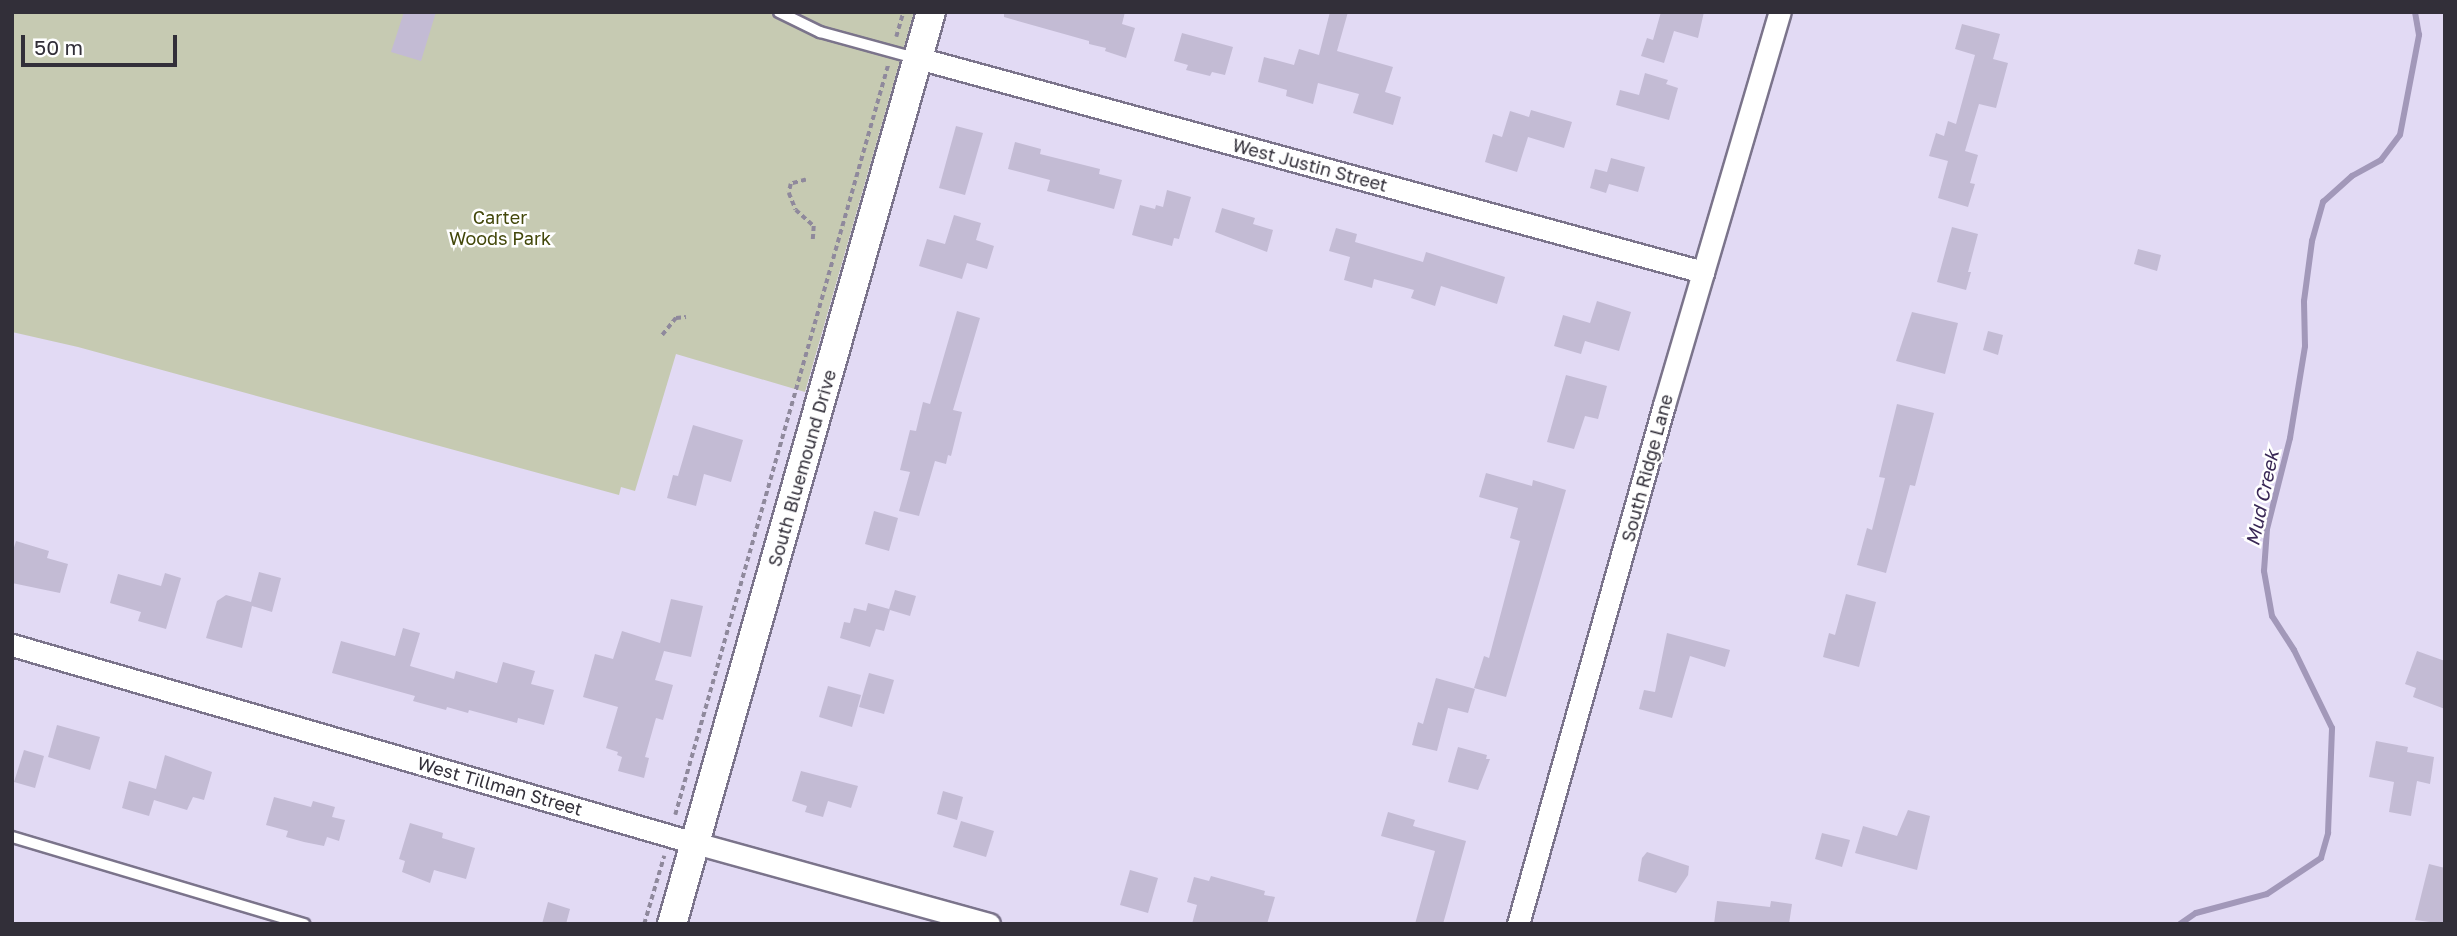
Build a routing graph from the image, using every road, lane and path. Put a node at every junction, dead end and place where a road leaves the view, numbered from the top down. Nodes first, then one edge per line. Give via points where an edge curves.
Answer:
1 (779, 12) edge
2 (903, 12) edge
3 (931, 12) edge
4 (1780, 12) edge
5 (905, 55) junction
6 (806, 180) dead end
7 (813, 241) dead end
8 (1703, 272) junction
9 (686, 317) dead end
10 (662, 335) dead end
11 (12, 645) edge
12 (12, 837) edge
13 (682, 839) junction
14 (304, 924) edge
15 (644, 924) edge
16 (672, 924) edge
17 (989, 924) edge
18 (1518, 924) edge

1 - 5 lane via 820,32
2 - 5 path
3 - 5 main road, South Bluemound Drive
4 - 8 street, South Ridge Lane
5 - 8 street, West Justin Street
5 - 13 main road, South Bluemound Drive
5 - 13 path
6 - 7 path via 791,184 789,193 796,210 814,226
8 - 18 street, South Ridge Lane
9 - 10 path via 676,318
11 - 13 street, West Tillman Street
12 - 14 lane
13 - 15 path
13 - 16 main road, South Bluemound Drive
13 - 17 street, West Tillman Street

